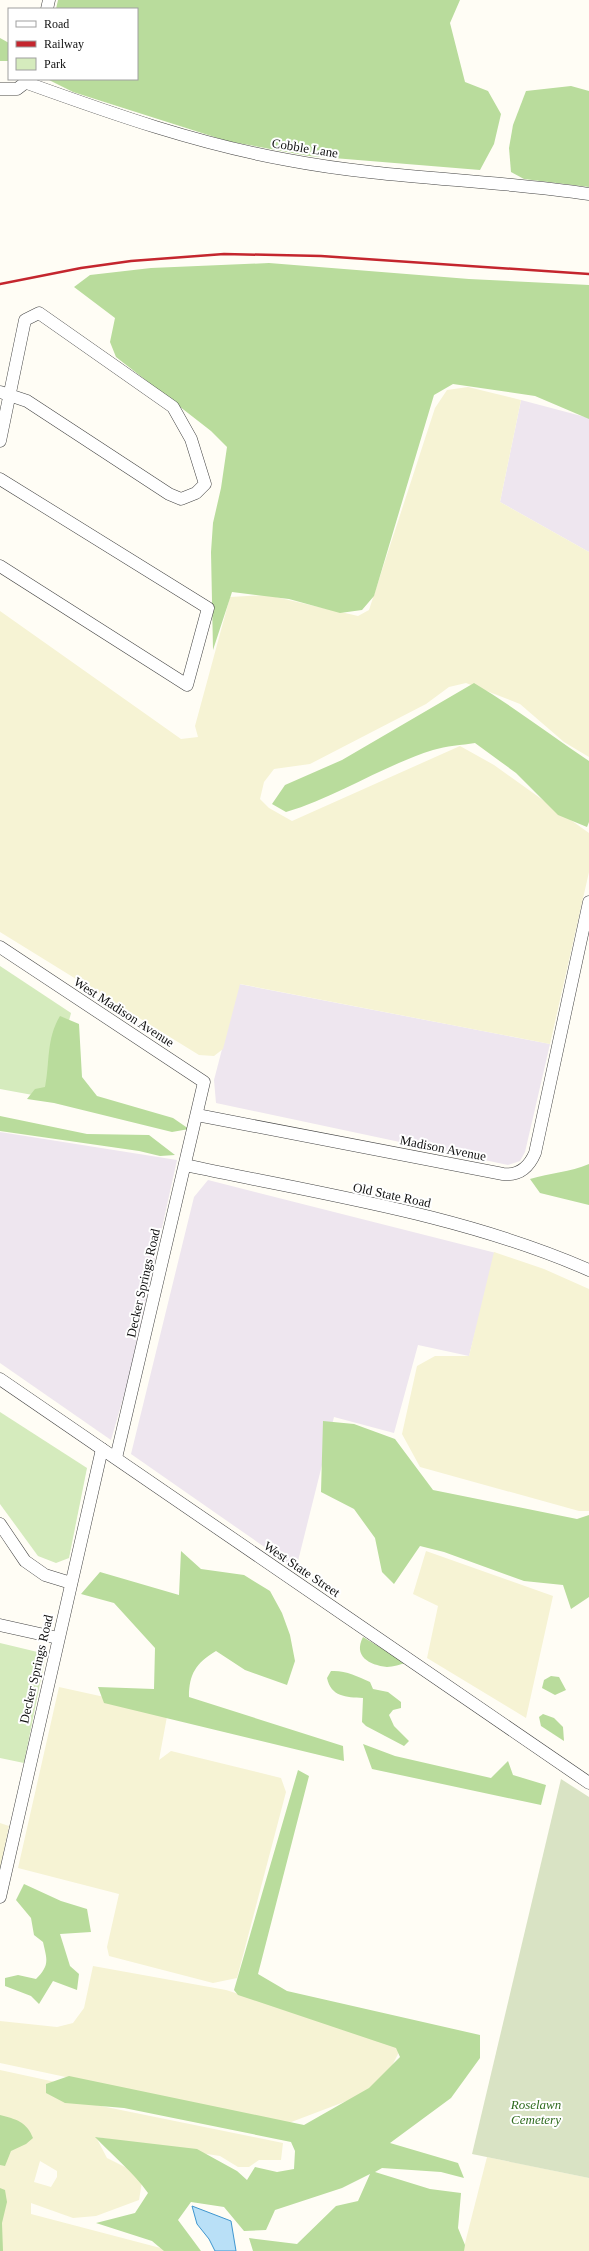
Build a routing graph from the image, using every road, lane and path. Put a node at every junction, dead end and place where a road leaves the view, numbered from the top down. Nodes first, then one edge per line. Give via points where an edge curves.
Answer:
1 (28, 81) edge
2 (0, 89) edge
3 (589, 194) edge
4 (5, 393) edge
5 (0, 441) edge
6 (0, 479) edge
7 (0, 566) edge
8 (589, 902) edge
9 (0, 947) edge
10 (197, 1115) junction
11 (185, 1165) junction
12 (589, 1270) edge
13 (0, 1379) edge
14 (102, 1449) junction
15 (116, 1458) junction
16 (0, 1524) edge
17 (71, 1583) junction
18 (0, 1625) edge
19 (58, 1638) junction
20 (589, 1783) edge
21 (0, 1897) edge

1 - 2 street via 17,89
1 - 3 street, Cobble Lane via 158,129 254,154 334,168
4 - 4 street via 25,320 39,313 173,406 191,439 205,484 196,493 181,499 169,494 27,401
4 - 5 street
6 - 7 street via 208,608 187,685
8 - 10 street, Madison Avenue via 535,1153 527,1167 515,1173 503,1174
9 - 10 street, West Madison Avenue via 204,1082
10 - 11 street, Decker Springs Road
11 - 12 street, Old State Road via 466,1227 539,1250
11 - 15 street, Decker Springs Road
13 - 14 street, West State Street
14 - 15 street, West State Street
14 - 17 street, Decker Springs Road
15 - 20 street, West State Street
16 - 17 street via 16,1551 30,1565 45,1575
17 - 19 street, Decker Springs Road
18 - 19 street
19 - 21 street, Decker Springs Road

